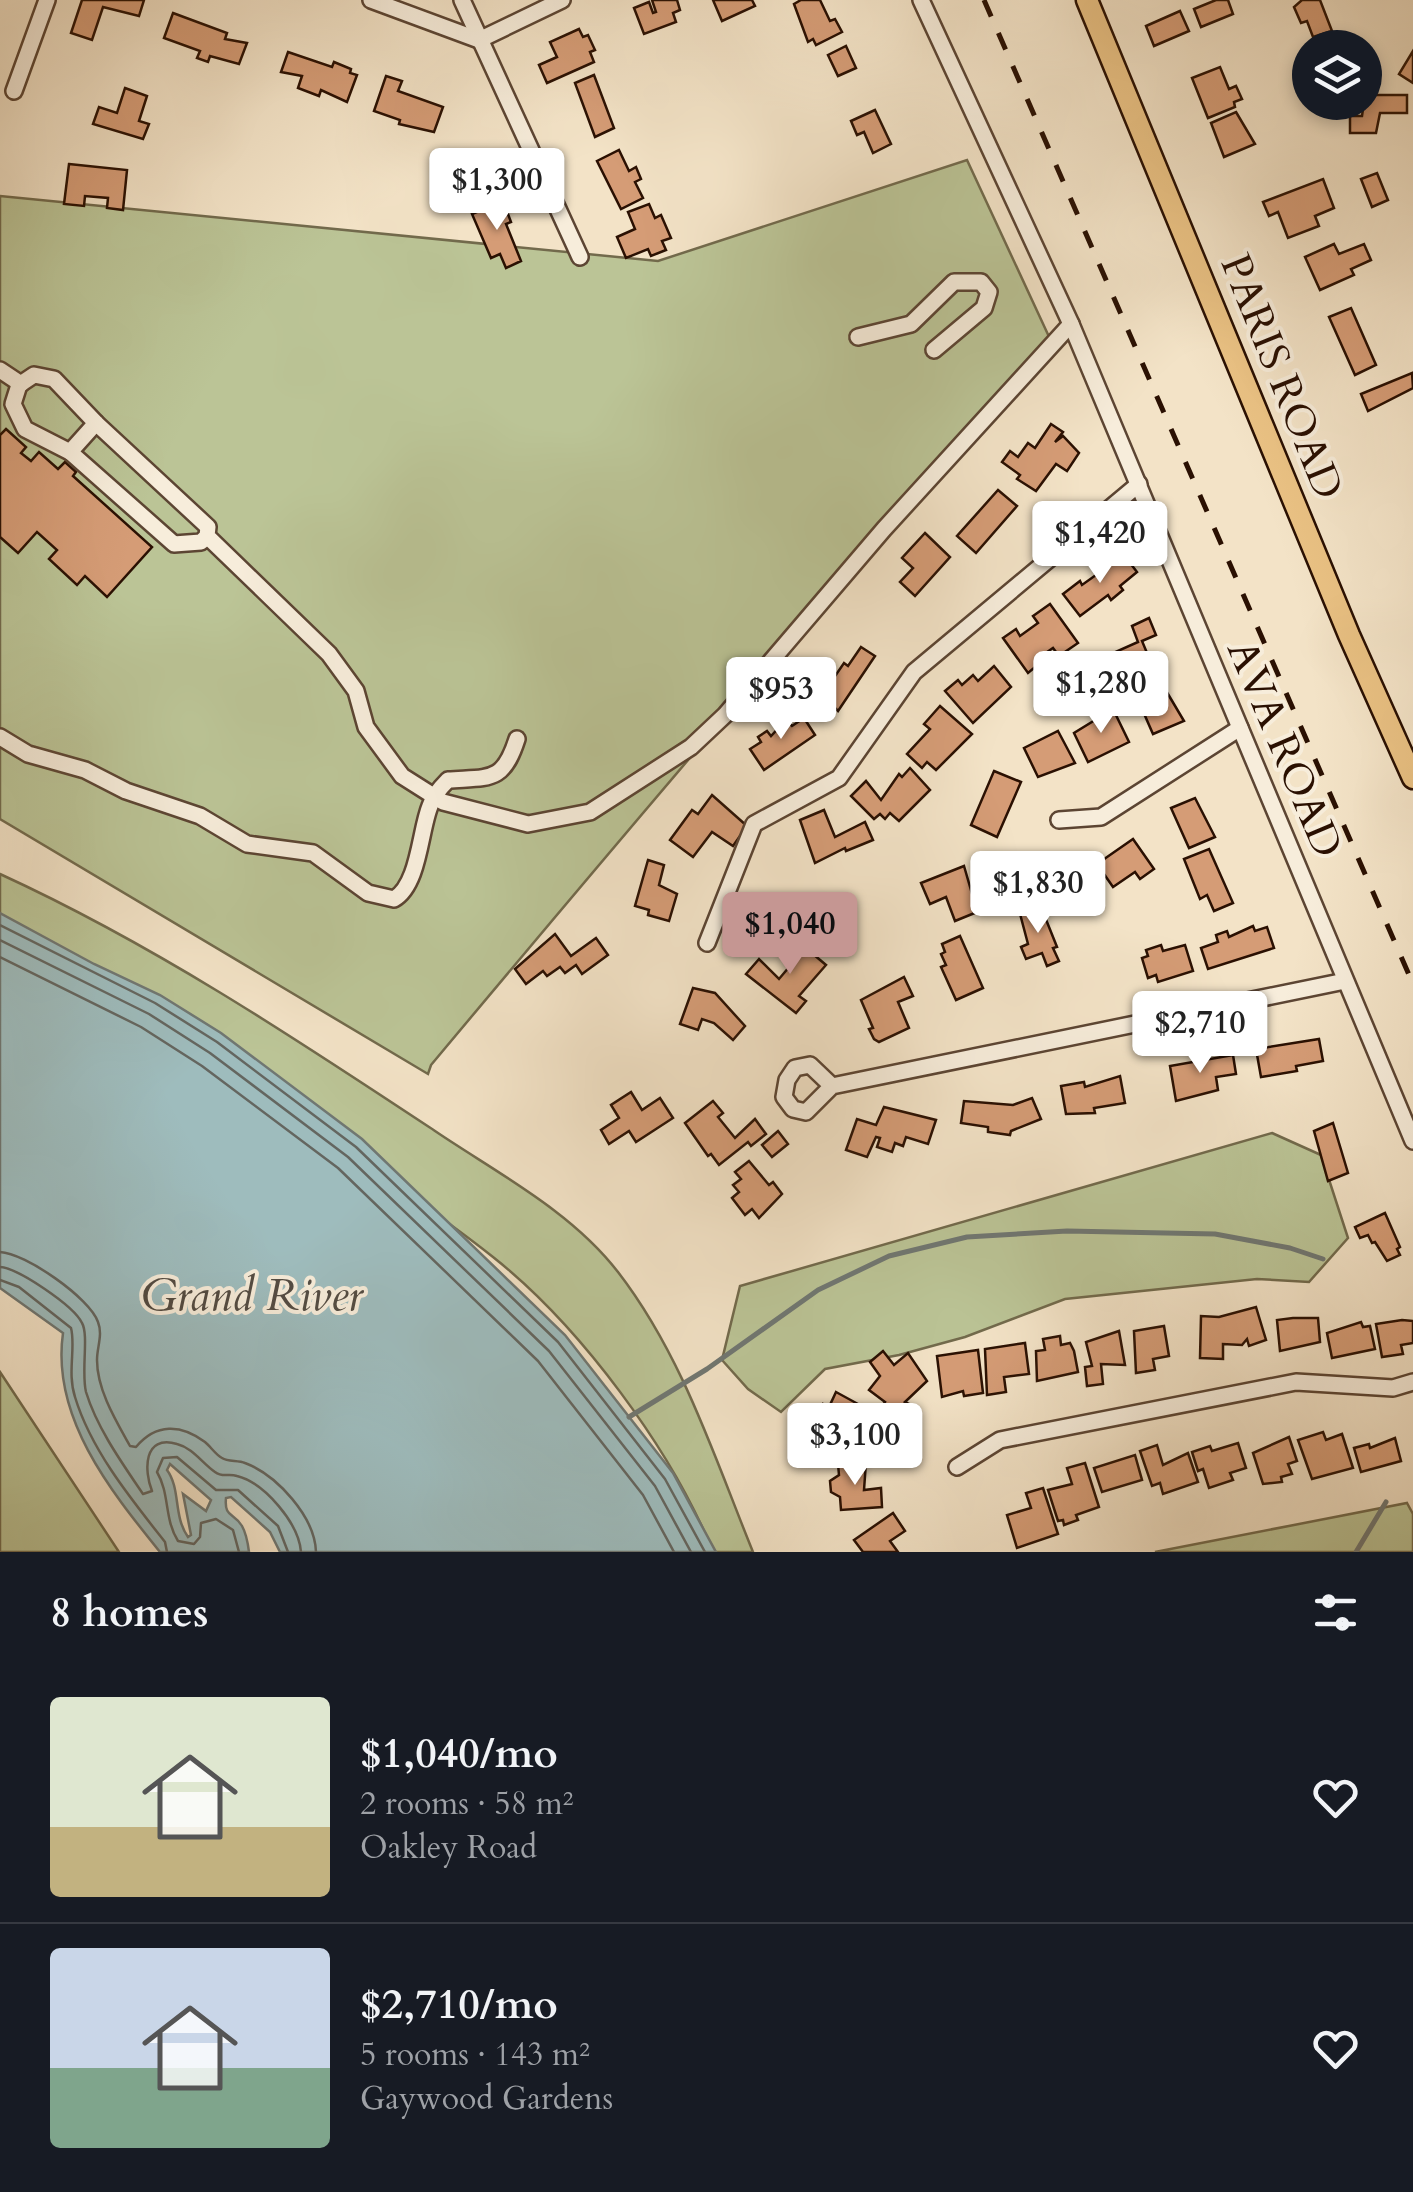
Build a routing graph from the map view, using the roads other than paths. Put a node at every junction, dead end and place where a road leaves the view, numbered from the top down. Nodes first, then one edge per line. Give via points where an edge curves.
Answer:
1 (47, 0) edge
2 (371, 0) edge
3 (462, 0) edge
4 (562, 0) edge
5 (921, 0) edge
6 (1088, 0) edge
7 (479, 40) junction
8 (14, 91) dead end
9 (580, 257) dead end
10 (1070, 324) junction
11 (858, 336) dead end
12 (934, 350) dead end
13 (0, 370) edge
14 (21, 384) junction
15 (96, 422) junction
16 (70, 452) junction
17 (1139, 484) junction
18 (207, 536) junction
19 (1240, 728) junction
20 (0, 737) edge
21 (517, 739) dead end
22 (1413, 778) edge
23 (435, 797) junction
24 (1059, 820) dead end
25 (707, 943) dead end
26 (1345, 981) junction
27 (832, 1086) dead end
28 (1413, 1141) edge
29 (1413, 1382) edge
30 (957, 1467) dead end

1 - 8 street
2 - 7 street
3 - 7 street
4 - 7 street
5 - 10 street, AVA ROAD
6 - 22 main road, PARIS ROAD
7 - 9 street
10 - 17 street, AVA ROAD
10 - 23 street via 691,746 590,812 566,818 528,824
11 - 12 street via 911,324 954,282 985,285 990,296 984,308
13 - 14 street
14 - 15 street via 34,375 54,379
14 - 16 street via 14,404 25,429
15 - 16 street
15 - 18 street via 208,526
16 - 18 street via 174,544
17 - 19 street, AVA ROAD
17 - 25 street via 914,672 839,778 754,824
18 - 23 street via 328,654 356,691 366,727 402,776
19 - 24 street via 1101,817
19 - 26 street, AVA ROAD
20 - 23 street via 28,754 200,816 248,844 314,853 381,898 394,899 409,884
21 - 23 street via 506,769 448,780
26 - 27 street
26 - 28 street, AVA ROAD
29 - 30 street via 1393,1388 1296,1382 1000,1440

